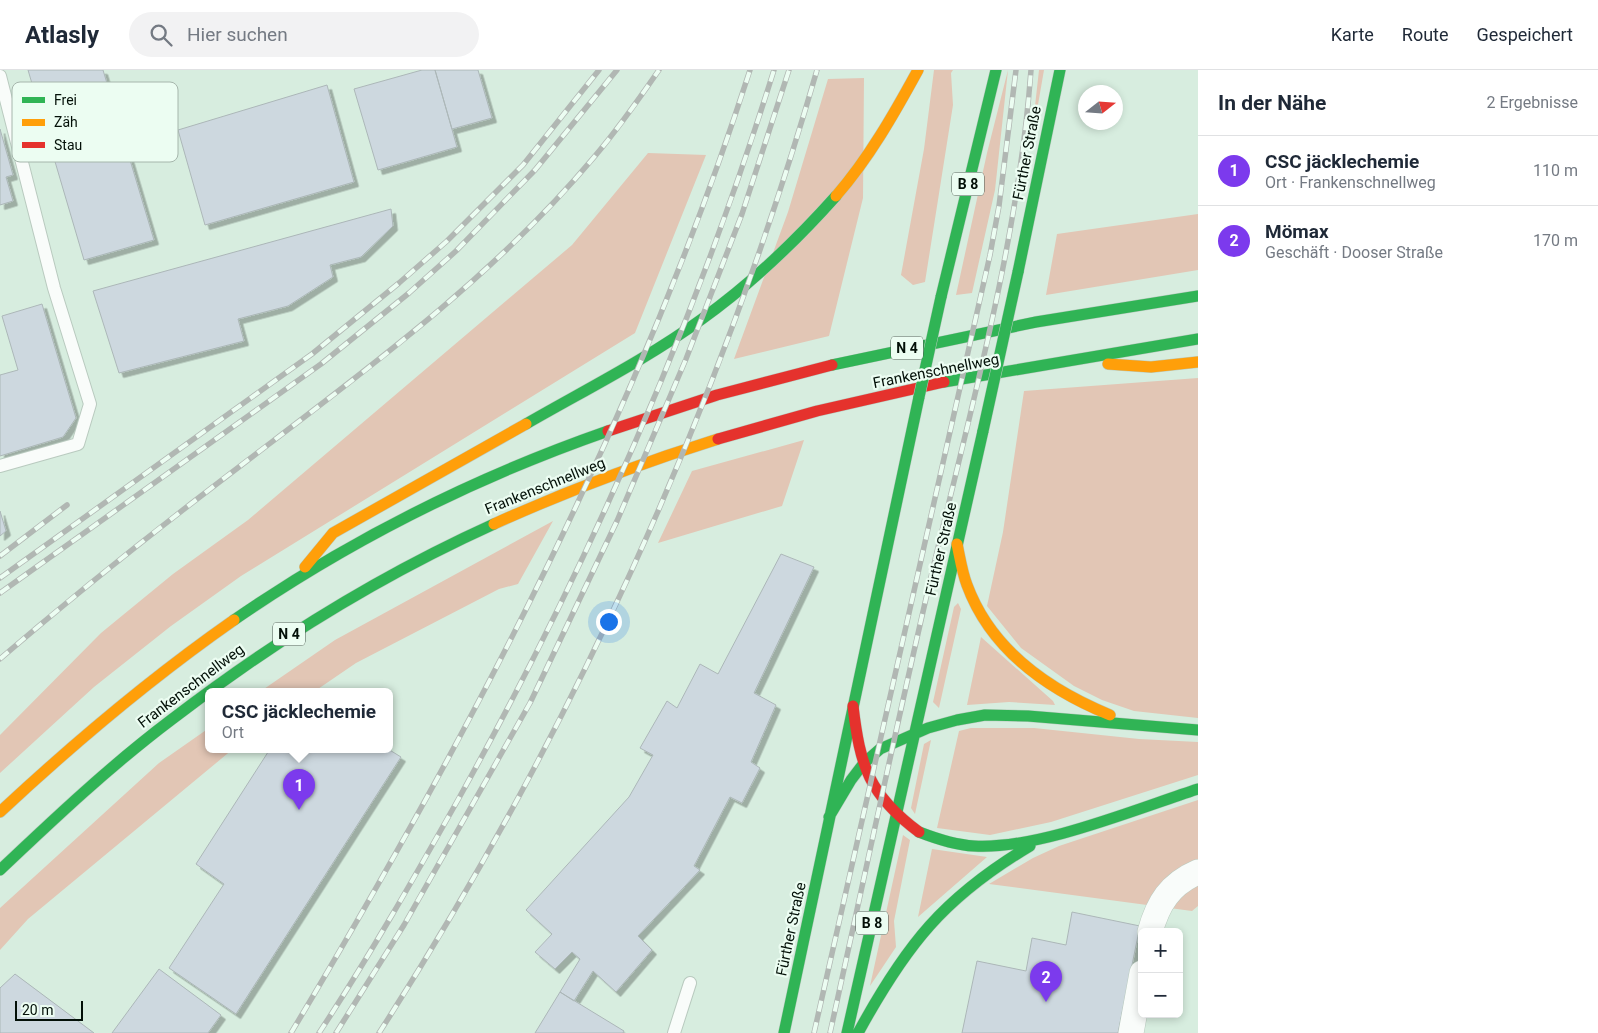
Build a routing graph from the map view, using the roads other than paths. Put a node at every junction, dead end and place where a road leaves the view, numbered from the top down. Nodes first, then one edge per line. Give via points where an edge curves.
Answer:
1 (918, 70) edge
2 (996, 70) edge
3 (1060, 70) edge
4 (0, 76) edge
5 (12, 123) edge
6 (22, 162) edge
7 (1198, 296) edge
8 (1198, 339) edge
9 (1066, 361) junction
10 (1198, 362) edge
11 (0, 466) edge
12 (957, 544) junction
13 (292, 582) junction
14 (211, 688) edge
15 (205, 693) edge
16 (853, 706) junction
17 (1150, 726) junction
18 (1198, 730) edge
19 (914, 734) junction
20 (864, 764) junction
21 (1198, 789) edge
22 (0, 812) edge
23 (897, 813) junction
24 (829, 817) junction
25 (1042, 839) junction
26 (0, 870) edge
27 (1198, 872) edge
28 (1151, 928) edge
29 (690, 983) dead end
30 (1138, 995) edge
31 (674, 1033) edge
32 (784, 1033) edge
33 (847, 1033) edge
34 (858, 1033) edge
35 (1131, 1033) edge

1 - 13 main road via 886,127 839,191 799,237 747,286 663,346 333,533
2 - 16 main road, Fürther Straße / B 8, bridge via 941,297
3 - 12 main road, Fürther Straße / B 8, bridge
4 - 5 lane
6 - 11 lane via 54,288 90,404 78,444
7 - 13 main road, Frankenschnellweg / N 4 via 956,337 800,372 670,410 560,448 490,478 386,529
8 - 9 main road, Frankenschnellweg / N 4
9 - 10 main road via 1151,367
9 - 14 main road, Frankenschnellweg / N 4 via 922,388 763,425 591,482 498,520 369,586 296,630
12 - 17 main road via 969,592 994,634 1015,658 1042,680 1080,703
12 - 19 main road, Fürther Straße / B 8
13 - 22 main road, Frankenschnellweg via 148,682 71,746
15 - 26 main road, Frankenschnellweg / N 4 via 109,768
16 - 20 main road
16 - 24 main road, Fürther Straße / B 8
17 - 18 main road
17 - 19 main road via 985,715 941,724
19 - 20 main road via 880,749
19 - 23 main road, Fürther Straße / B 8
20 - 23 main road via 873,786
20 - 24 main road via 850,780
21 - 25 main road
23 - 25 main road via 917,831 961,846 1001,846
23 - 33 main road, Fürther Straße / B 8
24 - 32 main road, Fürther Straße / B 8
25 - 34 main road via 966,889 935,918 901,960
27 - 28 street via 1178,882 1163,898
29 - 31 lane
30 - 35 street

